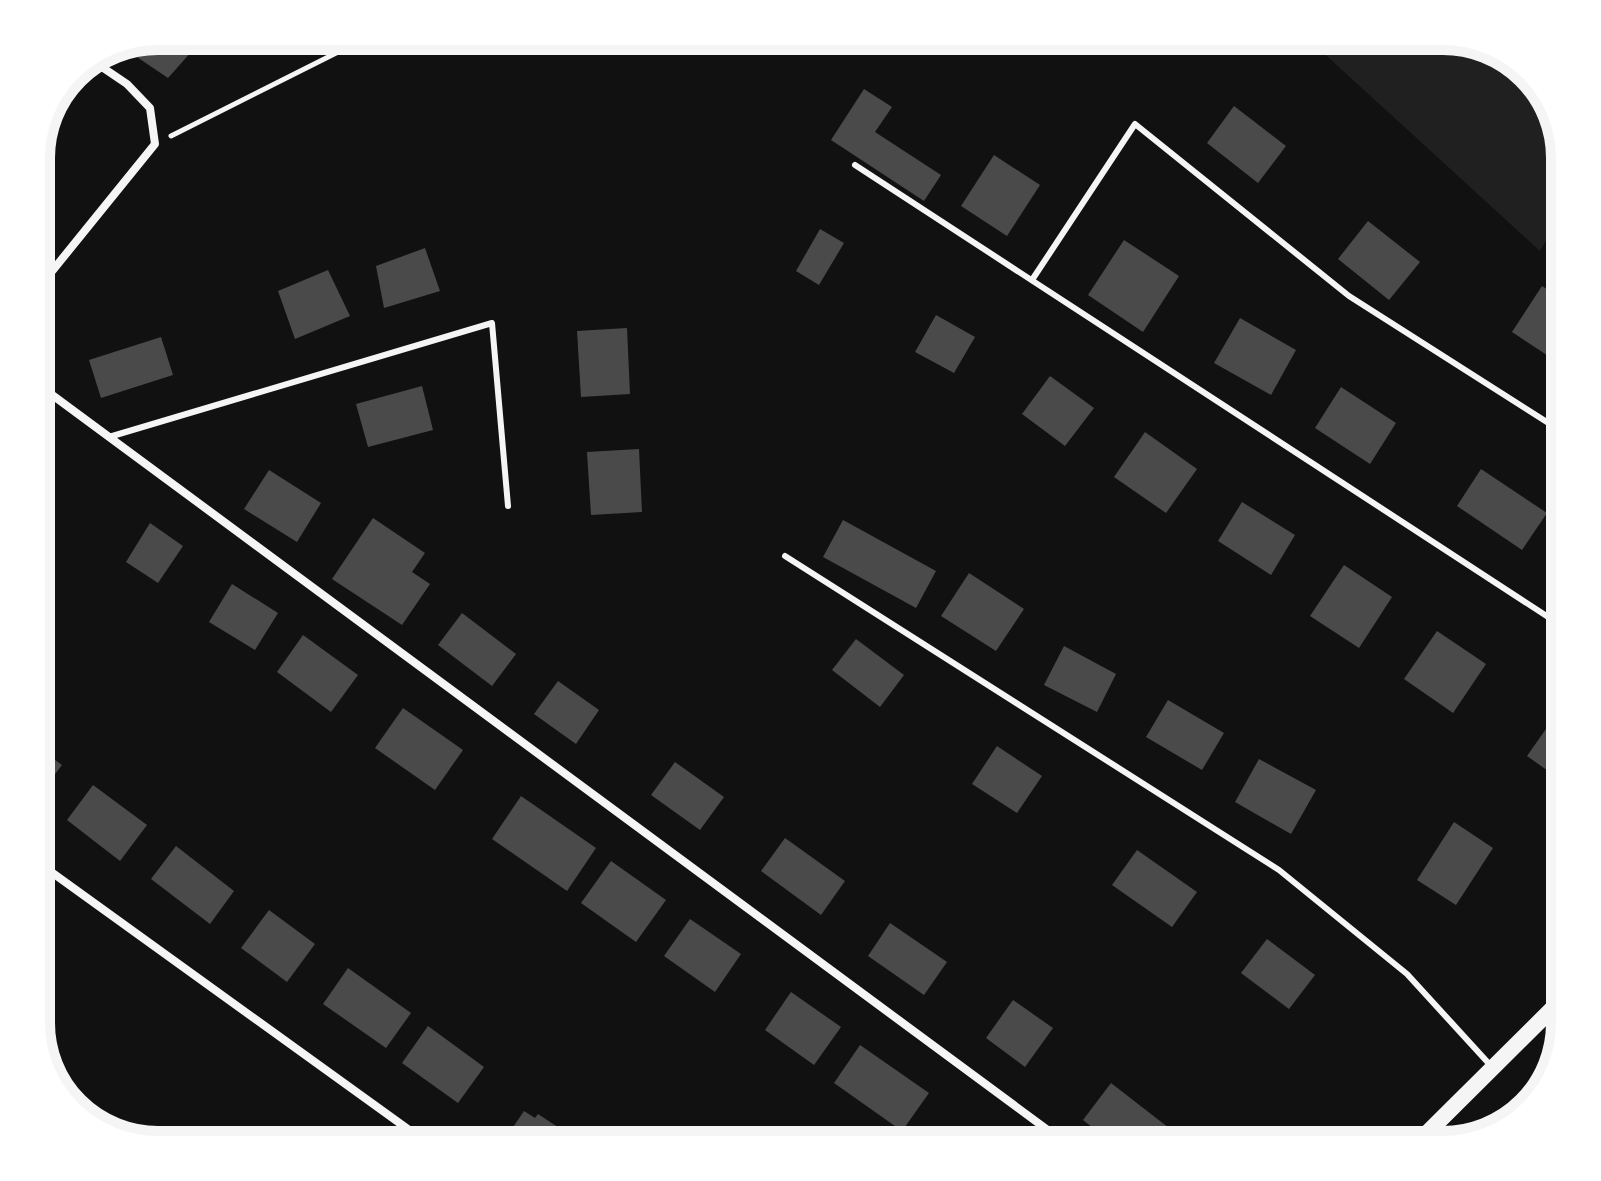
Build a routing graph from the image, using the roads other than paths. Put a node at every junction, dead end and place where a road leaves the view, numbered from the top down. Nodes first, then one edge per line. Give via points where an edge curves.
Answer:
1 (101, 66) edge
2 (855, 165) dead end
3 (50, 274) edge
4 (1032, 280) junction
5 (50, 393) edge
6 (1551, 425) edge
7 (109, 437) junction
8 (508, 506) dead end
9 (785, 556) dead end
10 (1551, 619) edge
11 (50, 871) edge
12 (1551, 1010) edge
13 (1492, 1067) junction
14 (411, 1131) edge
15 (1049, 1131) edge
16 (1429, 1131) edge

1 - 3 street via 150,108 155,144
2 - 4 lane
4 - 6 lane via 1135,124 1349,296
4 - 10 lane
5 - 7 street
7 - 8 lane via 492,323
7 - 15 street
9 - 13 lane via 1279,870 1407,974
11 - 14 street
12 - 13 main road
13 - 16 main road

